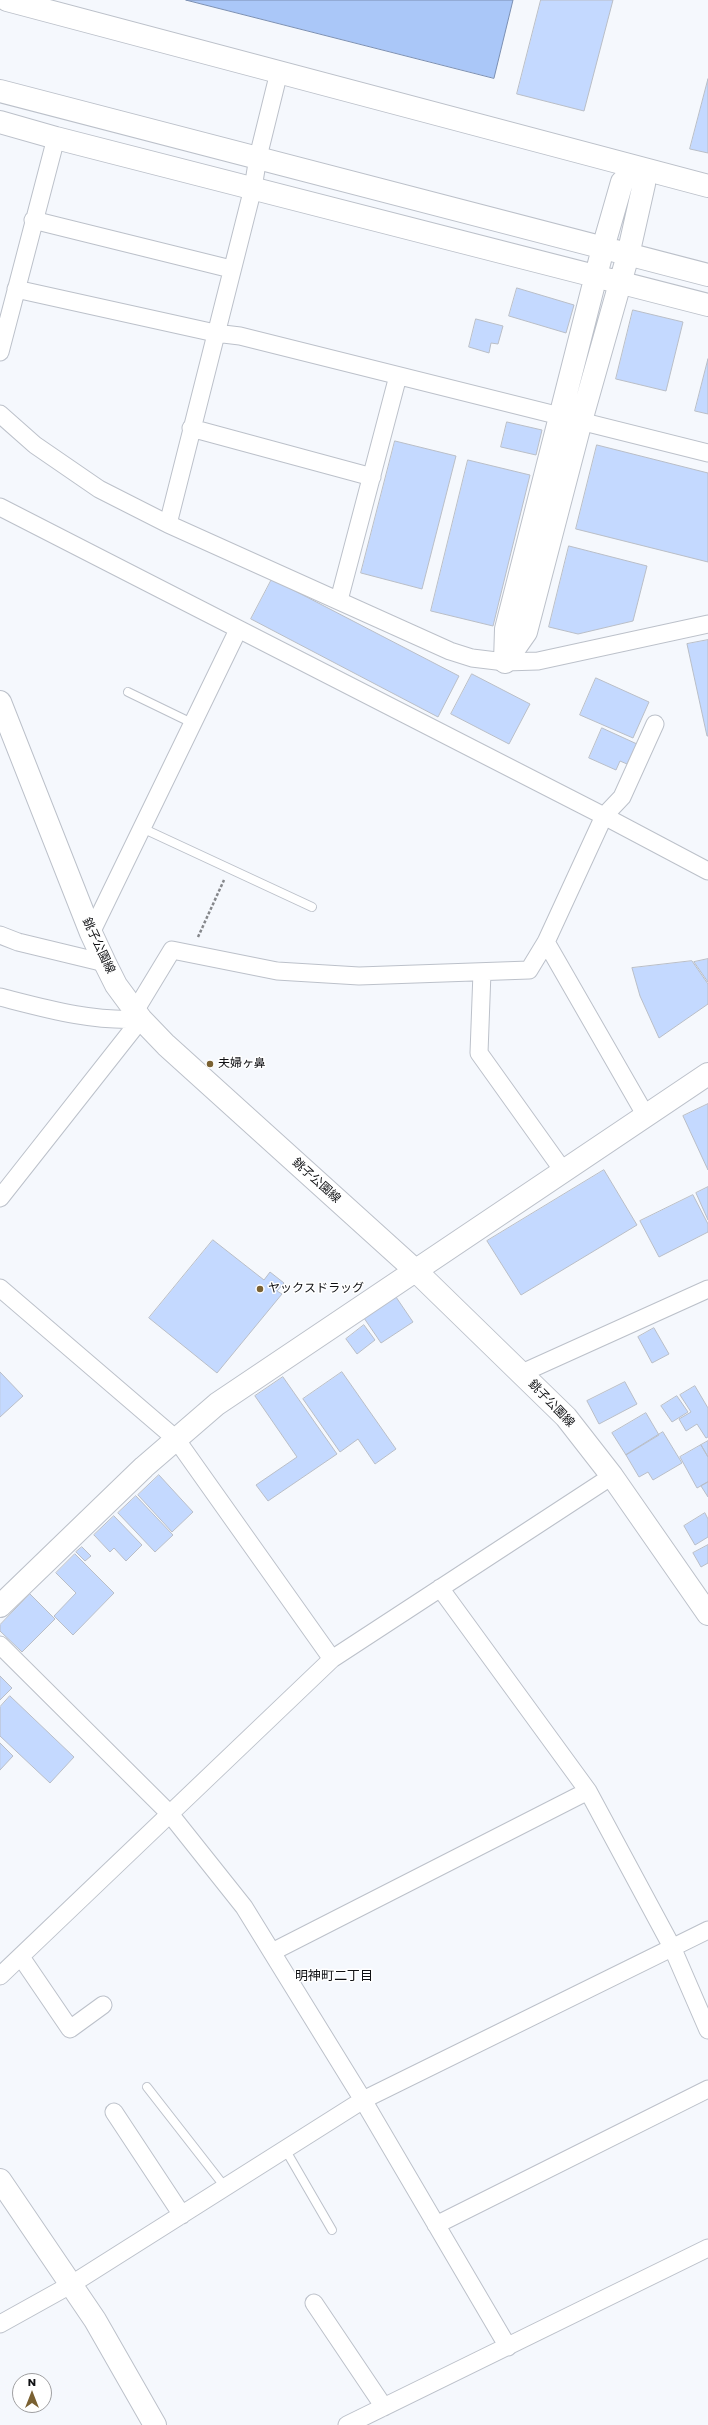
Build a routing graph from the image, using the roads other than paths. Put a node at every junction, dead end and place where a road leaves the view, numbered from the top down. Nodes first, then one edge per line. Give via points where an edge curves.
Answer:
1 (7, 0) edge
2 (54, 6) edge
3 (279, 72) junction
4 (0, 91) edge
5 (0, 122) edge
6 (56, 138) junction
7 (258, 157) junction
8 (638, 168) junction
9 (708, 186) edge
10 (253, 188) junction
11 (33, 220) junction
12 (603, 248) junction
13 (628, 255) junction
14 (231, 270) junction
15 (597, 276) junction
16 (708, 276) edge
17 (620, 282) junction
18 (16, 289) junction
19 (708, 305) edge
20 (215, 333) junction
21 (0, 352) edge
22 (398, 376) junction
23 (0, 414) edge
24 (559, 416) junction
25 (581, 421) junction
26 (191, 428) junction
27 (708, 453) edge
28 (372, 477) junction
29 (0, 507) edge
30 (168, 524) junction
31 (339, 600) junction
32 (708, 624) edge
33 (238, 630) junction
34 (505, 662) junction
35 (128, 692) dead end
36 (0, 702) edge
37 (192, 723) junction
38 (655, 724) dead end
39 (604, 816) junction
40 (142, 828) junction
41 (708, 871) edge
42 (312, 907) dead end
43 (91, 933) junction
44 (0, 935) edge
45 (546, 942) junction
46 (105, 963) junction
47 (482, 972) junction
48 (0, 996) edge
49 (138, 1015) junction
50 (708, 1074) edge
51 (646, 1116) junction
52 (564, 1172) junction
53 (0, 1198) edge
54 (416, 1271) junction
55 (0, 1288) edge
56 (708, 1289) edge
57 (522, 1373) junction
58 (176, 1439) junction
59 (612, 1476) junction
60 (440, 1588) junction
61 (0, 1606) edge
62 (708, 1614) edge
63 (0, 1645) edge
64 (332, 1659) junction
65 (588, 1791) junction
66 (170, 1814) junction
67 (708, 1930) edge
68 (672, 1947) junction
69 (274, 1952) junction
70 (21, 1956) junction
71 (0, 1976) edge
72 (103, 2005) dead end
73 (708, 2030) edge
74 (147, 2086) dead end
75 (708, 2090) edge
76 (363, 2100) junction
77 (114, 2112) dead end
78 (286, 2149) junction
79 (0, 2180) edge
80 (225, 2187) junction
81 (182, 2215) junction
82 (436, 2225) junction
83 (332, 2230) dead end
84 (708, 2248) edge
85 (72, 2284) junction
86 (314, 2303) dead end
87 (0, 2324) edge
88 (508, 2347) junction
89 (384, 2407) junction
90 (155, 2425) edge
91 (347, 2425) edge

1 - 2 street
2 - 3 street
3 - 7 street
3 - 8 street
4 - 7 street
5 - 6 street
6 - 10 street
6 - 11 street
7 - 10 street
7 - 12 street
8 - 9 street
8 - 12 street via 622,182
8 - 13 street via 644,184
10 - 14 street
10 - 15 street
11 - 14 street
11 - 18 street
12 - 13 street
12 - 15 street
13 - 16 street
13 - 17 street
14 - 20 street
15 - 17 street
15 - 24 street
17 - 19 street
17 - 25 street
18 - 20 street
18 - 21 street
20 - 22 street via 240,336
20 - 26 street
22 - 24 street
22 - 28 street
23 - 30 street via 35,445 99,489
24 - 25 street
24 - 34 street via 506,629
25 - 27 street
25 - 34 street via 526,632
26 - 28 street
26 - 30 street
28 - 31 street
29 - 33 street
30 - 31 street
31 - 34 street via 450,651 472,658
32 - 34 street via 538,661
33 - 37 street
33 - 39 street
35 - 37 lane
36 - 43 street, 銚子公園線
37 - 40 street
38 - 39 street via 622,797
39 - 41 street
39 - 45 street
40 - 42 lane
40 - 43 street
43 - 46 street, 銚子公園線
44 - 46 street via 18,942
45 - 47 street via 529,970
45 - 51 street
46 - 49 street, 銚子公園線 via 116,985
47 - 49 street via 359,976 277,971 172,950
47 - 52 street via 479,1053
48 - 49 street via 68,1014 113,1021
49 - 53 street
49 - 54 street, 銚子公園線 via 166,1045
50 - 51 street
51 - 52 street
52 - 54 street
54 - 57 street, 銚子公園線
54 - 58 street via 217,1404
55 - 58 street
56 - 57 street
57 - 59 street, 銚子公園線 via 566,1417
58 - 61 street
58 - 64 street
59 - 60 street
59 - 62 street, 銚子公園線
60 - 64 street
60 - 65 street
63 - 66 street
64 - 66 street
65 - 68 street
65 - 69 street
66 - 69 street via 217,1870
66 - 70 street
67 - 68 street
68 - 73 street
68 - 76 street
69 - 76 street
70 - 71 street
70 - 72 street via 70,2028
74 - 80 lane
75 - 82 street
76 - 78 street
76 - 82 street
77 - 81 street
78 - 80 street
78 - 83 lane
79 - 85 street
80 - 81 street
81 - 85 street
82 - 88 street
84 - 88 street
85 - 87 street
85 - 90 street
86 - 89 street
88 - 89 street
89 - 91 street

